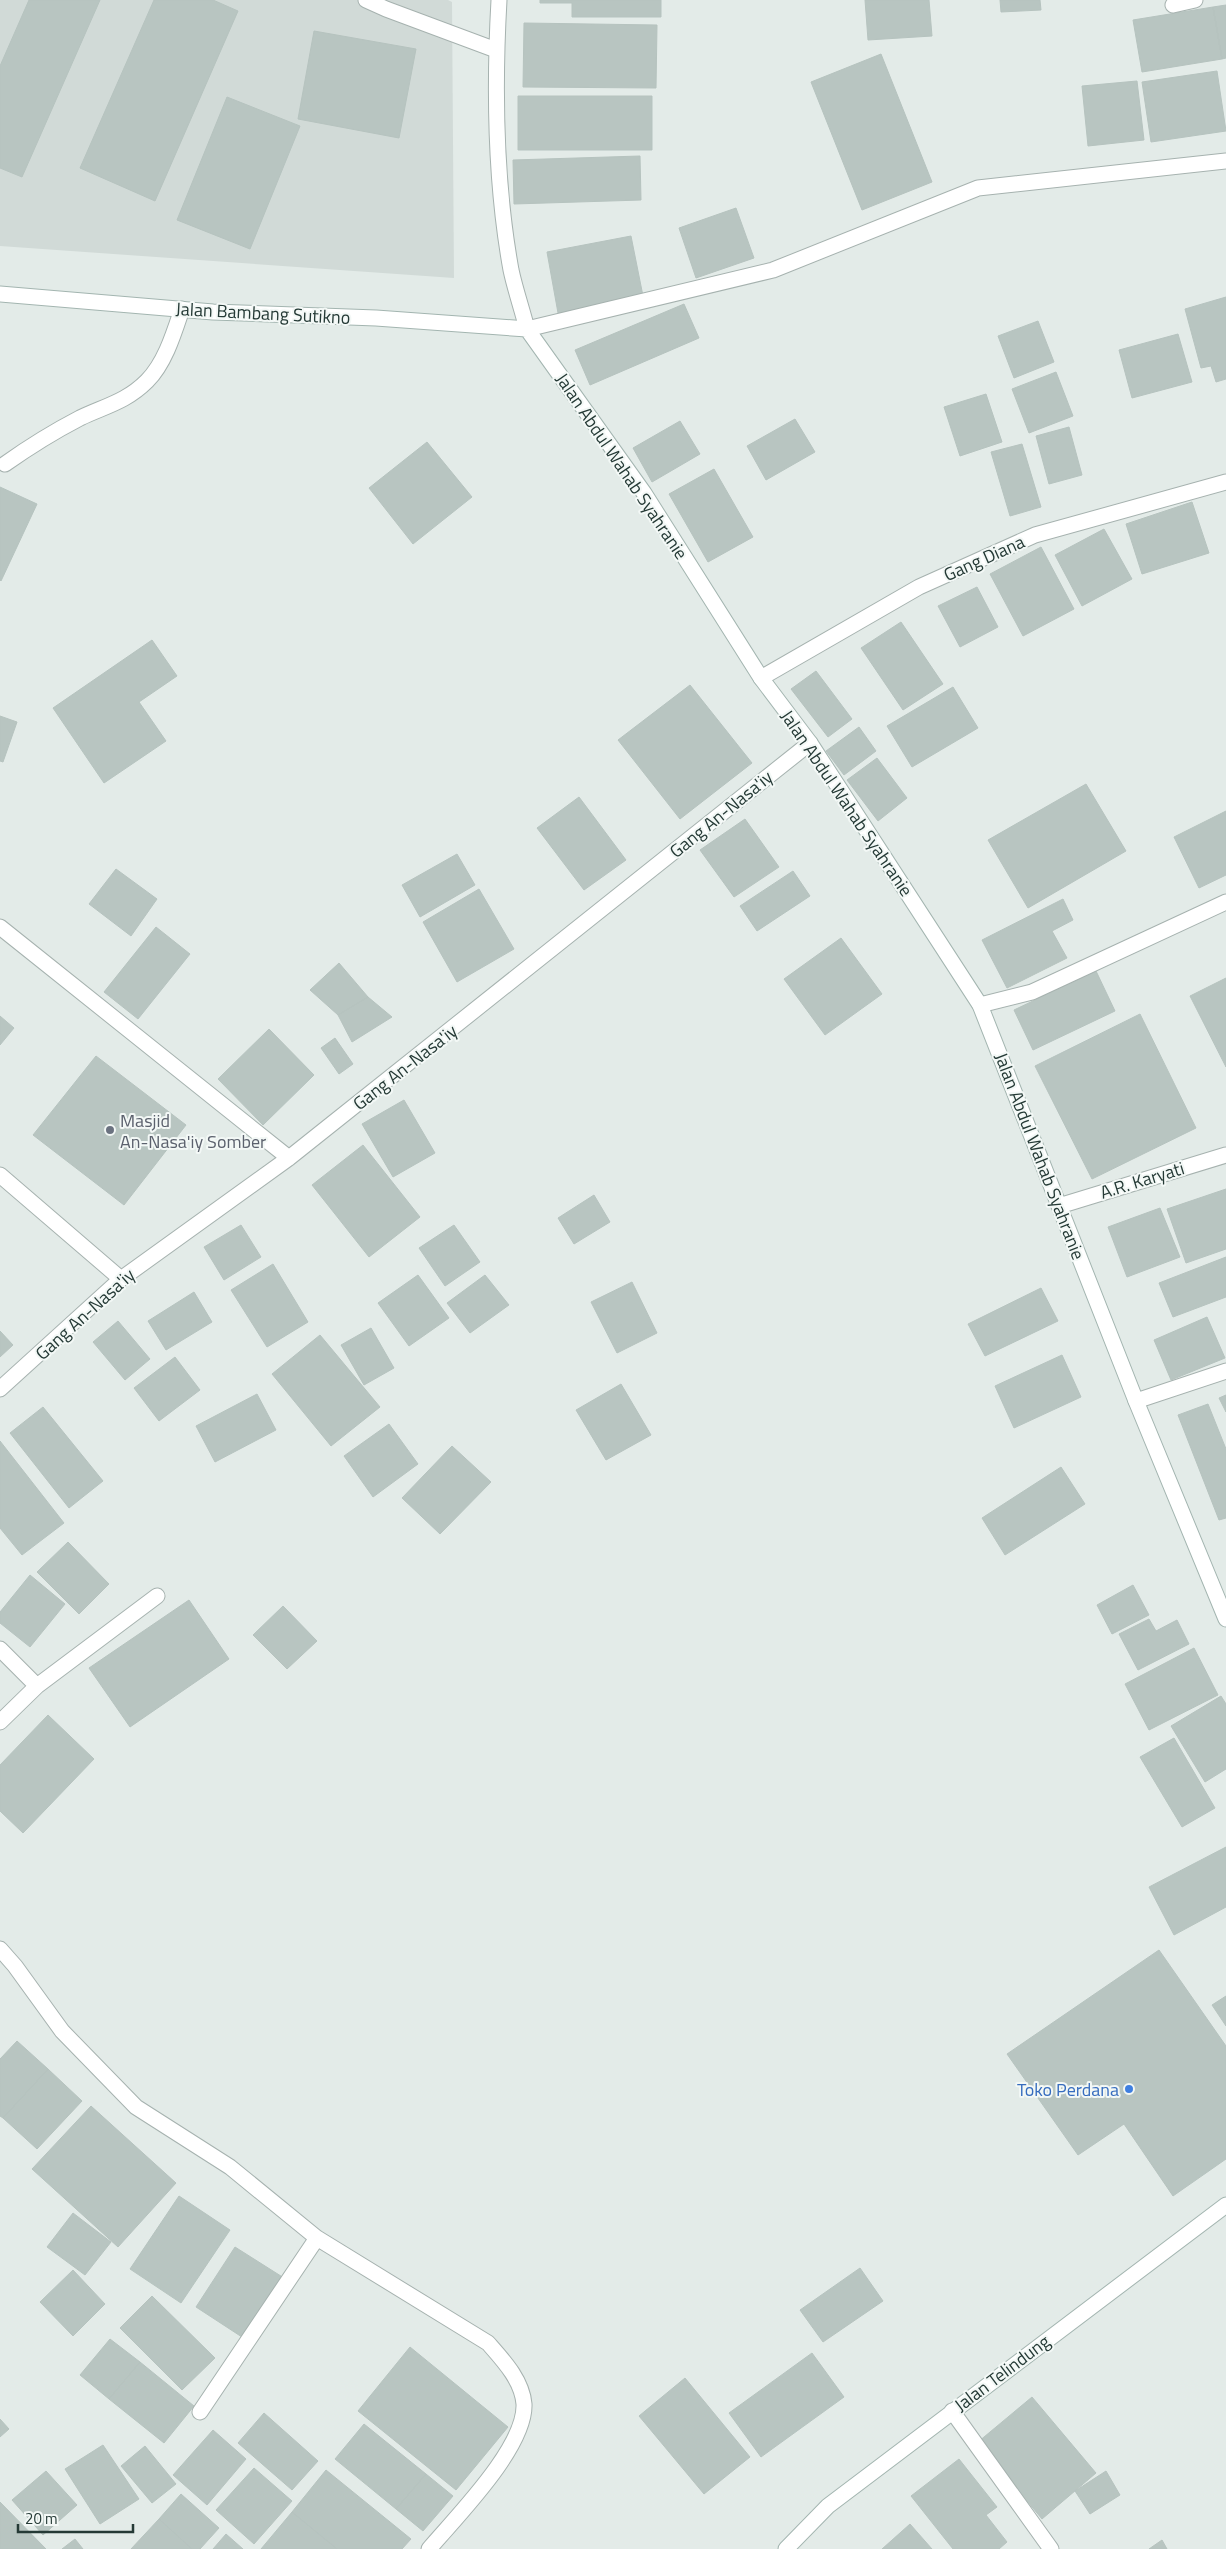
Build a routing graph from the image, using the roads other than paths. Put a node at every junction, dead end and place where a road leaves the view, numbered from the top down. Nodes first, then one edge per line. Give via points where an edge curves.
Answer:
1 (366, 0) edge
2 (499, 0) edge
3 (1195, 0) edge
4 (1172, 5) dead end
5 (496, 50) junction
6 (1226, 161) edge
7 (0, 294) edge
8 (182, 310) junction
9 (527, 329) junction
10 (4, 464) dead end
11 (1226, 482) edge
12 (761, 678) junction
13 (810, 743) junction
14 (1226, 902) edge
15 (0, 926) edge
16 (980, 1005) junction
17 (1226, 1155) edge
18 (289, 1158) junction
19 (0, 1176) edge
20 (1059, 1206) junction
21 (122, 1279) junction
22 (1226, 1371) edge
23 (0, 1389) edge
24 (1136, 1401) junction
25 (157, 1596) dead end
26 (1226, 1618) edge
27 (0, 1649) edge
28 (37, 1686) junction
29 (0, 1722) edge
30 (0, 1949) edge
31 (1226, 2205) edge
32 (317, 2238) junction
33 (952, 2411) junction
34 (200, 2412) dead end
35 (429, 2549) edge
36 (786, 2549) edge
37 (1051, 2549) edge

1 - 5 street
2 - 5 street, Jalan Abdul Wahab Syahranie
3 - 4 street
5 - 9 street, Jalan Abdul Wahab Syahranie via 499,174 511,270
6 - 9 street, Jalan Bambang Sutikno via 978,188 773,270
7 - 8 street, Jalan Bambang Sutikno
8 - 9 street, Jalan Bambang Sutikno via 376,318
8 - 10 street via 169,346 148,380 123,401 48,435
9 - 12 street, Jalan Abdul Wahab Syahranie via 644,493
11 - 12 street, Gang Diana via 1035,535 919,586
12 - 13 street, Jalan Abdul Wahab Syahranie
13 - 16 street, Jalan Abdul Wahab Syahranie
13 - 18 street, Gang An-Nasa'iy
14 - 16 street via 1032,992
15 - 18 street
16 - 20 street, Jalan Abdul Wahab Syahranie
17 - 20 street, A.R. Karyati
18 - 21 street, Gang An-Nasa'iy
19 - 21 street
20 - 24 street, Jalan Abdul Wahab Syahranie
21 - 23 street, Gang An-Nasa'iy
22 - 24 street
24 - 26 street, Jalan Abdul Wahab Syahranie
25 - 28 street
27 - 28 street
28 - 29 street
30 - 32 street via 16,1966 62,2031 136,2107 230,2167
31 - 33 street, Jalan Telindung
32 - 34 street
32 - 35 street via 488,2343 510,2368 521,2392 524,2405 521,2425 499,2465
33 - 36 street, Jalan Telindung via 828,2506
33 - 37 street

